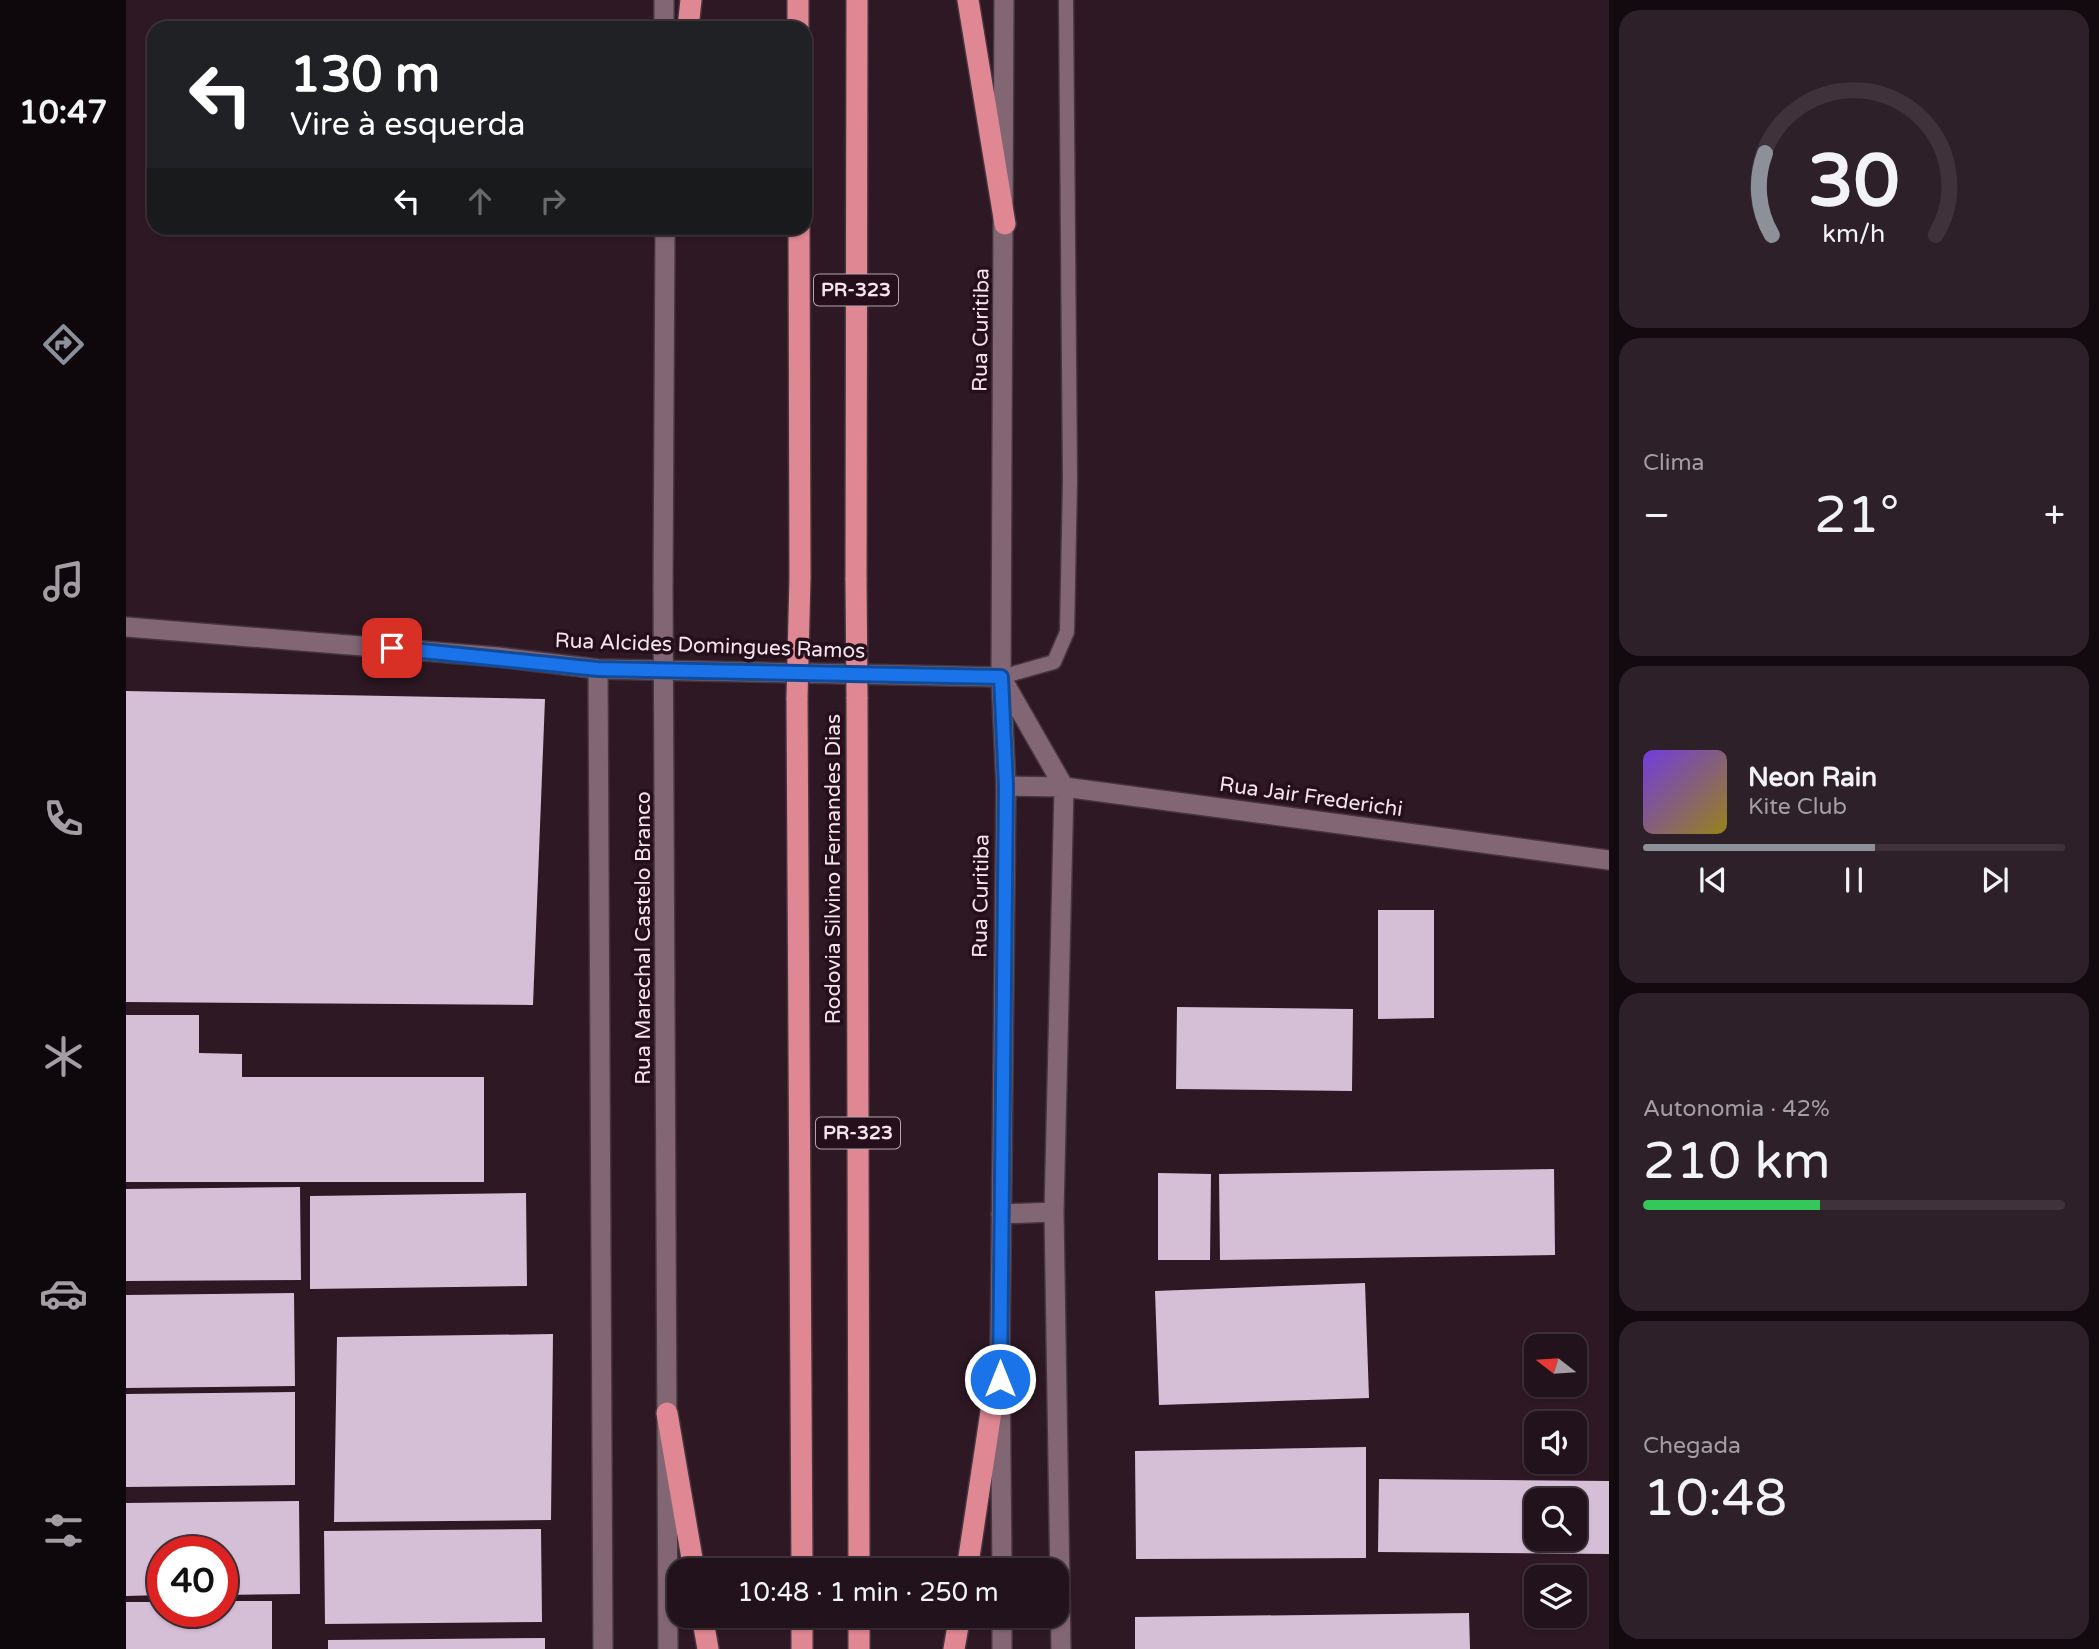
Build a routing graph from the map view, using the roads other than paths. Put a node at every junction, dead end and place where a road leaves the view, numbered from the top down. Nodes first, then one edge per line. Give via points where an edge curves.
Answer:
1 (664, 0) edge
2 (691, 0) edge
3 (798, 0) edge
4 (857, 0) edge
5 (968, 0) edge
6 (1004, 0) edge
7 (1066, 0) edge
8 (664, 21) edge
9 (689, 21) edge
10 (798, 21) edge
11 (1005, 224) junction
12 (664, 235) edge
13 (799, 235) edge
14 (126, 627) edge
15 (598, 669) junction
16 (664, 671) junction
17 (1001, 677) junction
18 (1006, 786) junction
19 (1063, 787) junction
20 (1609, 860) edge
21 (1054, 1212) junction
22 (1001, 1214) junction
23 (1000, 1352) junction
24 (667, 1413) junction
25 (692, 1558) edge
26 (802, 1558) edge
27 (859, 1558) edge
28 (969, 1558) edge
29 (1002, 1558) edge
30 (704, 1628) edge
31 (802, 1628) edge
32 (859, 1628) edge
33 (958, 1628) edge
34 (1002, 1628) edge
35 (603, 1649) edge
36 (668, 1649) edge
37 (708, 1649) edge
38 (802, 1649) edge
39 (859, 1649) edge
40 (954, 1649) edge
41 (1002, 1649) edge
42 (1061, 1649) edge

1 - 8 street
2 - 9 highway
3 - 10 highway
4 - 27 highway, Rodovia Silvino Fernandes Dias / PR-323, bridge
5 - 11 highway
6 - 11 street, Rua Curitiba
7 - 17 lane via 1067,632 1054,662
11 - 17 street, Rua Curitiba
12 - 16 street, Rua Marechal Castelo Branco
13 - 26 highway, Rodovia Silvino Fernandes Dias / PR-323, bridge
14 - 15 street, Rua Alcides Domingues Ramos
15 - 16 street, Rua Alcides Domingues Ramos
15 - 35 street, Rua Marechal Castelo Branco
16 - 17 street, Rua Alcides Domingues Ramos
16 - 24 street, Rua Marechal Castelo Branco
17 - 18 street, Rua Curitiba
17 - 19 street
18 - 19 street, Rua Jair Frederichi
18 - 22 street, Rua Curitiba
19 - 20 street, Rua Jair Frederichi
19 - 21 street
21 - 22 street
21 - 42 street
22 - 23 street, Rua Curitiba
23 - 28 highway
23 - 29 street, Rua Curitiba
24 - 25 highway
24 - 36 street, Rua Marechal Castelo Branco
30 - 37 highway
31 - 38 highway
32 - 39 highway
33 - 40 highway
34 - 41 street

